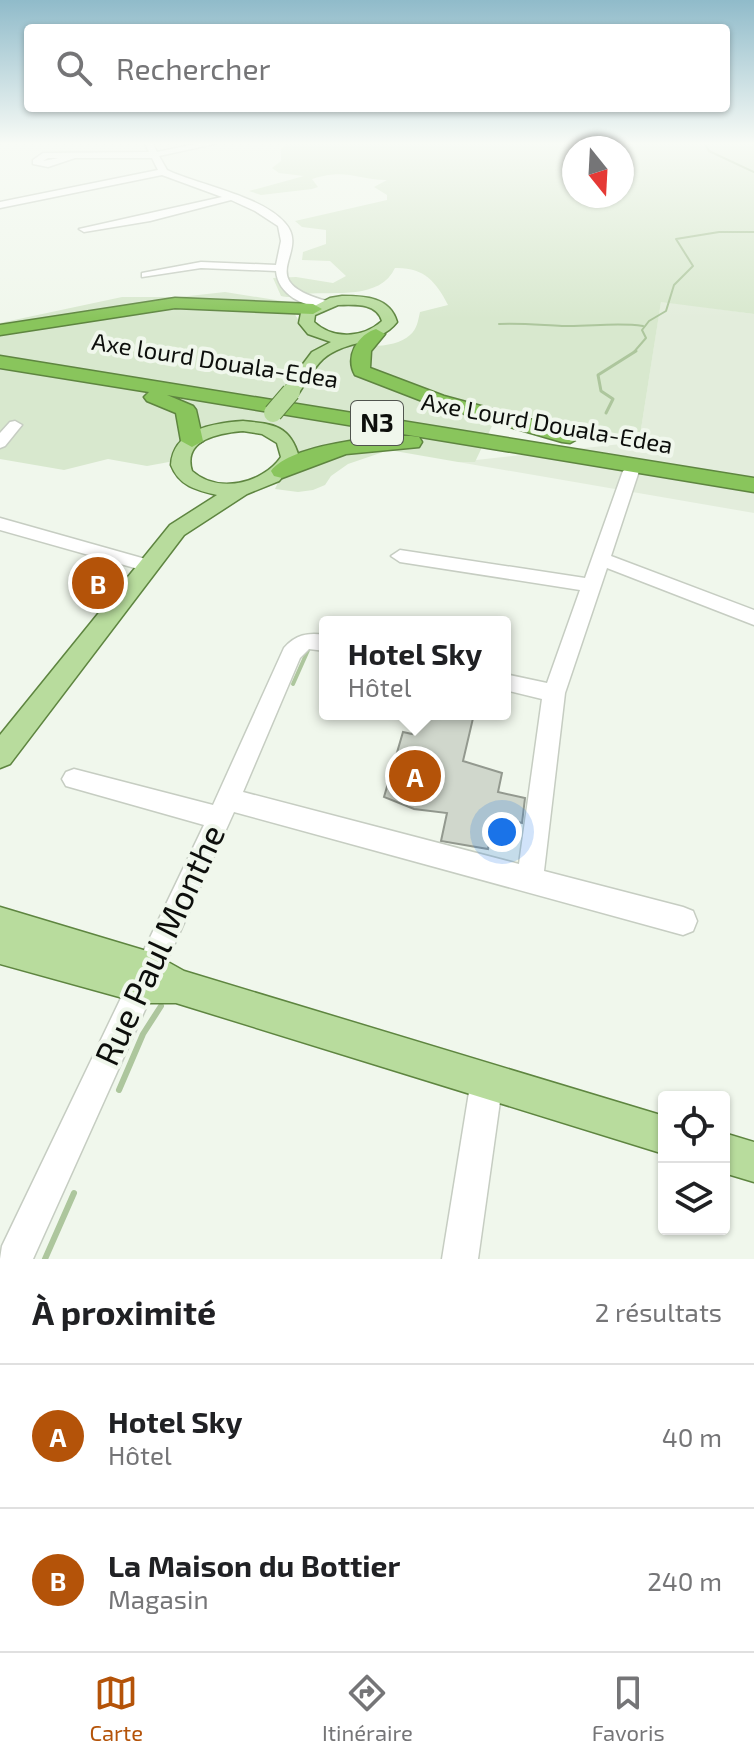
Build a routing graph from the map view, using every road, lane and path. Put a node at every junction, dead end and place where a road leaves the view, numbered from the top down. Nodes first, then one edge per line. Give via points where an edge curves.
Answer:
1 (220, 201) edge
2 (236, 201) edge
3 (84, 229) dead end
4 (280, 268) junction
5 (146, 275) dead end
6 (318, 307) junction
7 (0, 330) edge
8 (316, 333) junction
9 (376, 334) junction
10 (349, 339) junction
11 (0, 353) edge
12 (318, 355) junction
13 (0, 364) edge
14 (273, 413) junction
15 (15, 425) dead end
16 (243, 426) junction
17 (278, 434) junction
18 (192, 441) junction
19 (0, 443) edge
20 (680, 467) junction
21 (282, 471) junction
22 (631, 471) junction
23 (754, 474) edge
24 (190, 479) junction
25 (754, 485) edge
26 (242, 488) junction
27 (0, 524) edge
28 (177, 530) junction
29 (400, 556) dead end
30 (601, 559) junction
31 (149, 566) junction
32 (589, 585) junction
33 (754, 618) edge
34 (319, 641) edge
35 (511, 683) edge
36 (554, 693) junction
37 (0, 756) edge
38 (74, 779) dead end
39 (224, 809) junction
40 (530, 879) junction
41 (683, 921) dead end
42 (0, 923) edge
43 (0, 947) edge
44 (156, 980) junction
45 (487, 1080) junction
46 (658, 1133) edge
47 (730, 1155) edge
48 (754, 1162) edge
49 (15, 1259) edge
50 (460, 1259) edge

1 - 3 street
2 - 4 street via 281,224 285,236
4 - 5 street via 201,265
4 - 6 street via 289,290
6 - 7 highway via 175,303
6 - 8 main road via 306,318
6 - 9 main road via 349,300 385,309 390,322
8 - 10 main road
8 - 12 main road
9 - 10 main road
9 - 20 highway via 357,360 362,371 377,378 542,431
10 - 12 main road
11 - 20 highway, Axe lourd Douala-Edea / N3
12 - 14 main road, bridge
13 - 18 highway via 171,401 186,410
13 - 20 highway, Axe Lourd Douala-Edea / N3
14 - 16 main road
14 - 17 main road
15 - 19 street
16 - 17 main road
16 - 18 main road via 223,427
17 - 21 main road via 290,448
18 - 24 main road via 180,460
20 - 22 highway
20 - 23 highway, Axe lourd Douala-Edea / N3
20 - 25 highway, Axe Lourd Douala-Edea / N3
21 - 22 highway via 334,448 384,442
21 - 26 main road
22 - 30 street
24 - 26 main road via 204,486
24 - 28 main road
26 - 28 main road
27 - 31 street
28 - 31 main road
29 - 32 street
30 - 32 street
30 - 33 street
31 - 37 main road
32 - 36 street
34 - 39 street, Rue Paul Monthe via 296,647 291,654
35 - 36 street
36 - 40 street
38 - 39 street
39 - 40 street
39 - 44 street, Rue Paul Monthe
40 - 41 street
42 - 44 main road
43 - 44 main road
44 - 45 main road
44 - 49 street, Rue Paul Monthe
45 - 46 main road
45 - 50 street
47 - 48 main road

